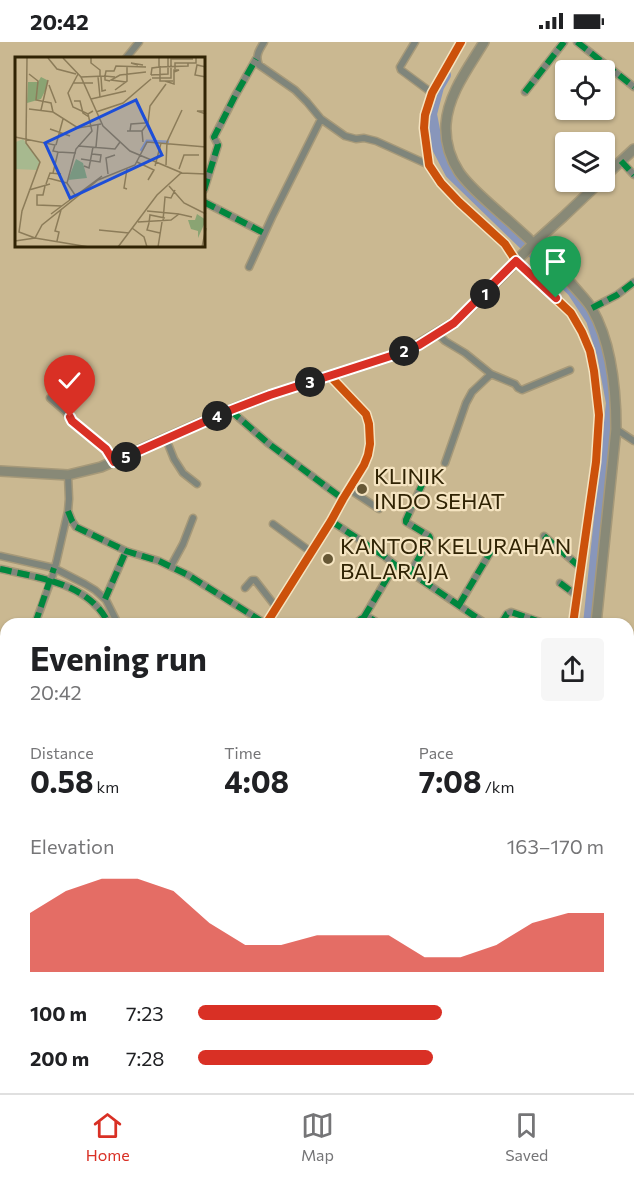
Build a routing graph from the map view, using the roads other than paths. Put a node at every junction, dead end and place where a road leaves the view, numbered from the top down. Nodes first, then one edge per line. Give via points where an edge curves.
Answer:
1 (139, 42) edge
2 (264, 42) edge
3 (415, 42) edge
4 (461, 42) edge
5 (484, 42) edge
6 (564, 42) edge
7 (577, 42) edge
8 (590, 42) edge
9 (585, 48) junction
10 (127, 57) edge
11 (256, 59) junction
12 (634, 87) edge
13 (525, 92) dead end
14 (432, 93) junction
15 (321, 118) junction
16 (634, 149) edge
17 (621, 161) junction
18 (429, 165) junction
19 (615, 167) edge
20 (634, 175) edge
21 (206, 184) edge
22 (590, 192) edge
23 (206, 203) edge
24 (264, 233) junction
25 (534, 244) junction
26 (518, 260) junction
27 (249, 267) dead end
28 (634, 282) edge
29 (592, 308) junction
30 (438, 334) junction
31 (570, 370) dead end
32 (491, 374) junction
33 (330, 376) junction
34 (50, 398) dead end
35 (231, 410) junction
36 (616, 429) junction
37 (166, 439) junction
38 (634, 441) edge
39 (114, 462) junction
40 (446, 463) dead end
41 (0, 471) edge
42 (68, 475) junction
43 (424, 480) dead end
44 (197, 484) dead end
45 (349, 489) junction
46 (343, 499) junction
47 (379, 509) dead end
48 (68, 511) junction
49 (193, 518) dead end
50 (331, 521) junction
51 (273, 524) dead end
52 (544, 536) dead end
53 (126, 551) junction
54 (491, 551) dead end
55 (311, 552) junction
56 (2, 563) edge
57 (395, 565) junction
58 (171, 566) junction
59 (581, 568) junction
60 (54, 570) junction
61 (413, 574) junction
62 (51, 580) junction
63 (560, 583) dead end
64 (245, 588) dead end
65 (83, 589) junction
66 (93, 595) junction
67 (576, 595) junction
68 (103, 603) junction
69 (459, 604) junction
70 (276, 607) junction
71 (364, 617) joint
72 (37, 618) edge
73 (110, 618) edge
74 (110, 618) edge
75 (256, 618) edge
76 (270, 618) edge
77 (371, 618) edge
78 (478, 618) edge
79 (505, 618) edge
80 (528, 618) edge
81 (574, 618) edge
82 (597, 618) edge

1 - 10 street
2 - 11 street
3 - 14 street via 400,65 401,70
4 - 14 street
5 - 25 main road via 451,102 447,143 460,173
6 - 13 street
7 - 9 street
8 - 9 street
9 - 12 street
11 - 15 street via 295,90
11 - 21 street via 214,137 218,145
14 - 18 street via 425,115
15 - 18 street via 345,136 376,141
15 - 24 street
16 - 17 main road
17 - 19 main road
17 - 20 street
18 - 26 street via 441,183
22 - 25 main road
23 - 24 street
24 - 27 street
25 - 26 main road
25 - 29 main road
26 - 30 main road
26 - 59 street via 571,313 590,351 599,415
28 - 29 street
29 - 36 main road via 614,378
30 - 32 street
30 - 33 main road via 397,354
31 - 32 street via 520,389
32 - 40 street via 466,403
33 - 35 main road
33 - 45 street via 366,414 369,424 368,455
34 - 39 street via 106,449
35 - 37 main road
35 - 46 street
36 - 38 street
36 - 82 main road
37 - 39 main road
37 - 44 street via 183,473
39 - 42 main road
41 - 42 main road
42 - 48 street
43 - 61 street via 405,520 429,537
45 - 46 street
45 - 47 street
46 - 50 street
48 - 53 street via 76,527
48 - 60 street
49 - 58 street
50 - 55 street
50 - 57 street
51 - 55 street
52 - 59 street
53 - 58 street
53 - 68 street
54 - 69 street
55 - 70 street
56 - 60 street
56 - 62 street
57 - 61 street
57 - 71 street
58 - 75 street
59 - 67 street
60 - 62 street
60 - 65 street
61 - 69 street
62 - 65 street
62 - 72 street
63 - 67 street
64 - 70 street via 255,580
65 - 66 street
65 - 66 street
66 - 68 street
66 - 68 street
67 - 81 street
68 - 73 street
68 - 74 street
69 - 78 street
70 - 76 street
71 - 77 street
79 - 80 street via 511,612

